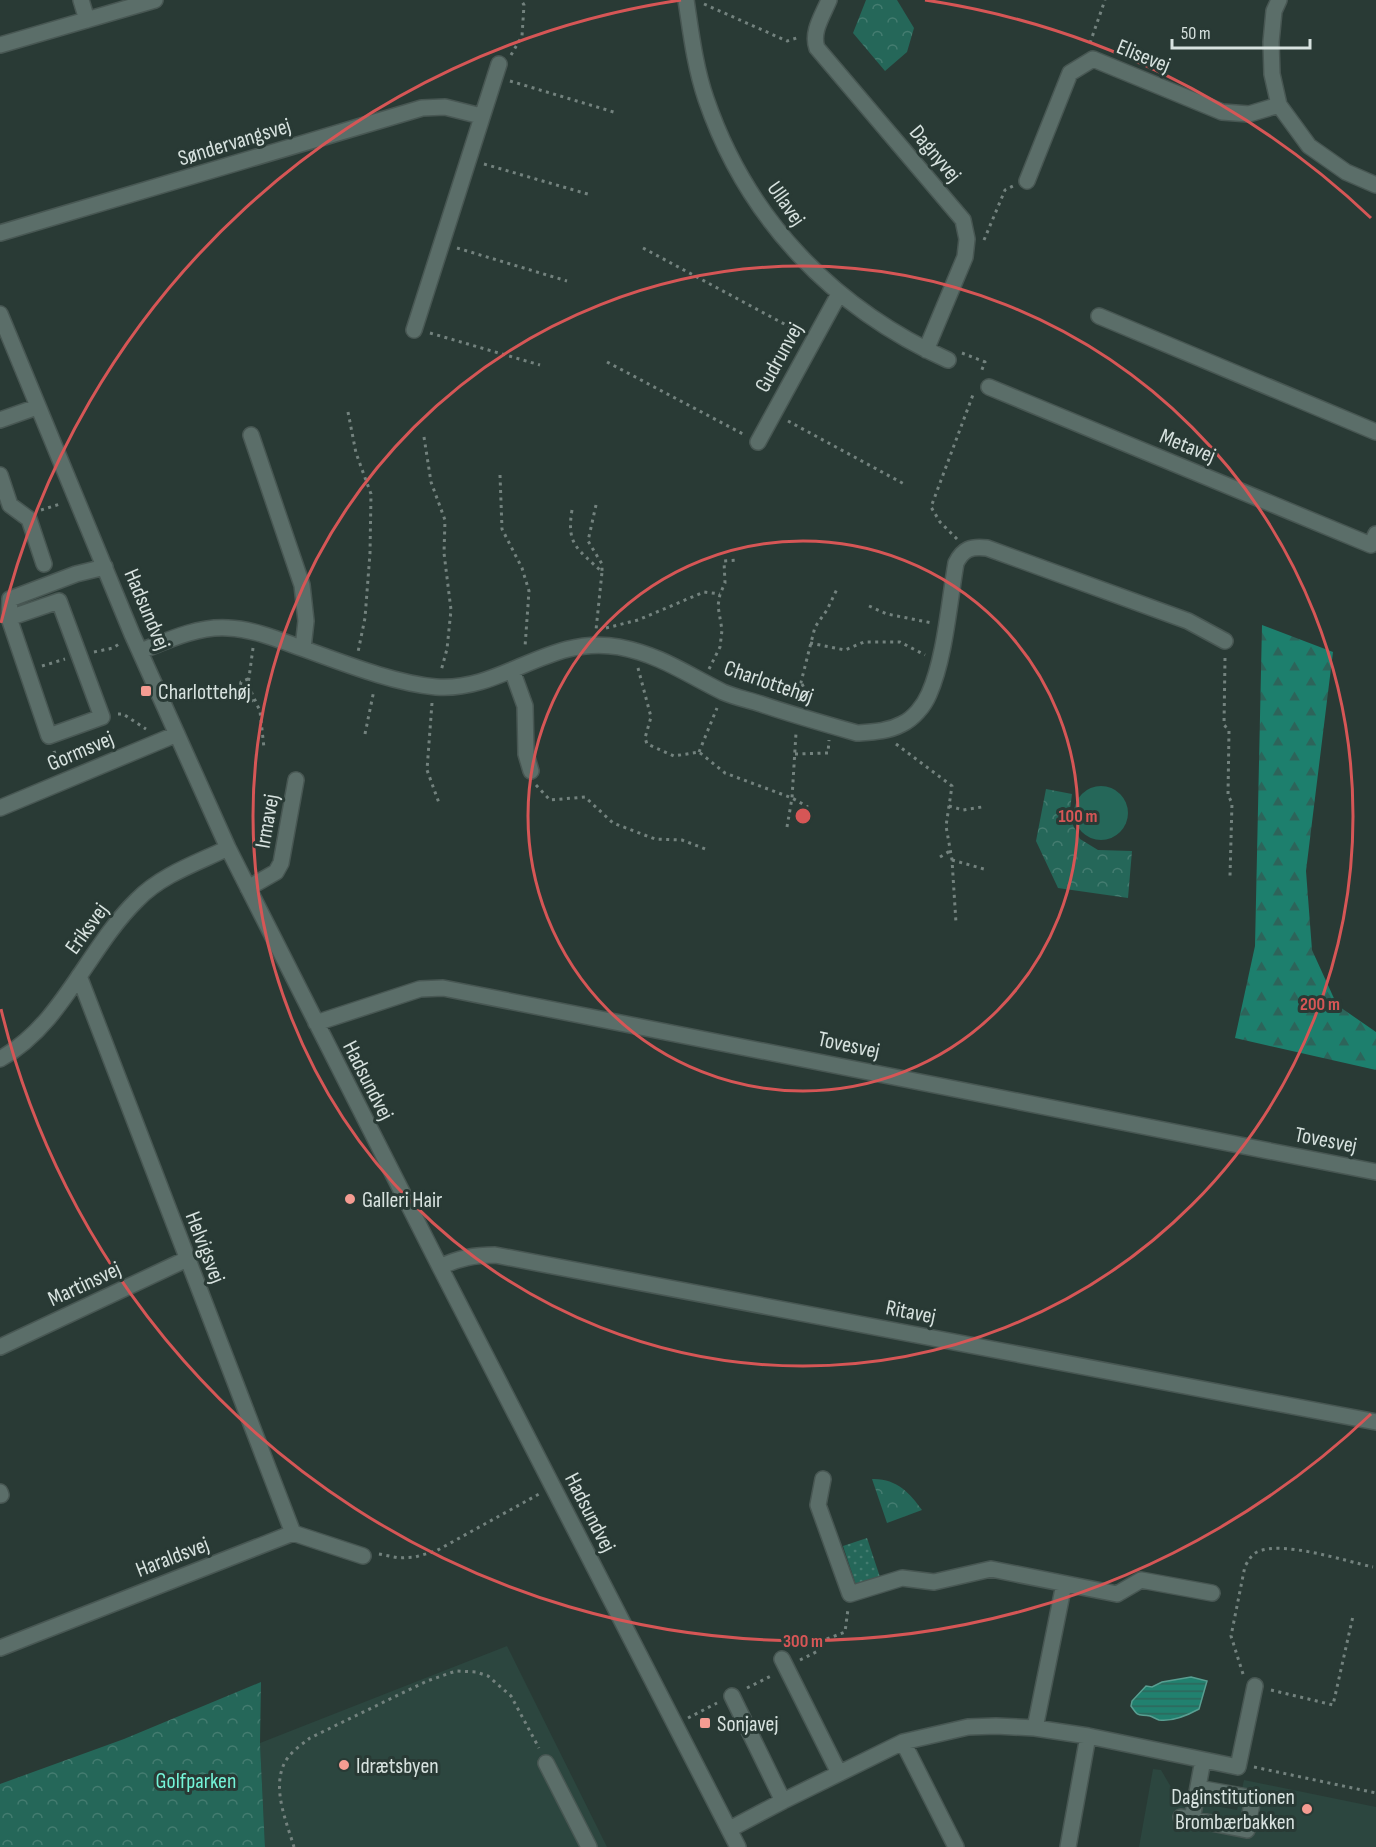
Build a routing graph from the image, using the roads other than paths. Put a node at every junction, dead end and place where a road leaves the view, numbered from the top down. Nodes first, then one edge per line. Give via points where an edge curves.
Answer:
1 (81, 0) edge
2 (155, 0) edge
3 (686, 0) edge
4 (829, 0) edge
5 (1279, 0) edge
6 (115, 6) edge
7 (87, 20) junction
8 (0, 45) edge
9 (496, 70) road end
10 (1279, 105) junction
11 (481, 116) junction
12 (1026, 181) road end
13 (1376, 184) edge
14 (0, 233) edge
15 (839, 294) junction
16 (0, 314) edge
17 (1099, 316) dead end
18 (414, 330) road end
19 (926, 350) junction
20 (948, 360) road end
21 (981, 385) road end
22 (37, 407) junction
23 (0, 420) edge
24 (1376, 432) edge
25 (250, 435) dead end
26 (758, 442) road end
27 (0, 475) edge
28 (1374, 543) edge
29 (44, 564) dead end
30 (105, 567) junction
31 (9, 618) junction
32 (1225, 641) road end
33 (303, 648) junction
34 (141, 651) junction
35 (512, 670) junction
36 (177, 734) junction
37 (531, 771) road end
38 (296, 780) dead end
39 (0, 808) edge
40 (228, 848) junction
41 (248, 888) junction
42 (79, 976) junction
43 (316, 1023) junction
44 (0, 1059) edge
45 (1376, 1172) edge
46 (187, 1259) junction
47 (440, 1267) junction
48 (0, 1347) edge
49 (1376, 1422) edge
50 (823, 1479) dead end
51 (293, 1533) junction
52 (363, 1556) road end
53 (1064, 1584) junction
54 (1212, 1593) dead end
55 (0, 1648) edge
56 (782, 1659) dead end
57 (1255, 1686) road end
58 (732, 1696) dead end
59 (1035, 1728) junction
60 (1088, 1736) junction
61 (903, 1742) junction
62 (1203, 1760) junction
63 (546, 1763) road end
64 (839, 1773) junction
65 (1198, 1788) junction
66 (783, 1801) junction
67 (729, 1829) junction
68 (589, 1847) edge
69 (738, 1847) edge
70 (956, 1847) edge
71 (1068, 1847) edge

1 - 7 street
2 - 6 street
3 - 15 street, Ullavej via 692,46 706,98 724,142 751,193 789,245
4 - 19 street, Dagnyvej via 816,33 818,48 963,220 967,239 964,257
5 - 10 street via 1274,10 1271,42 1272,74
6 - 7 street
7 - 8 street
9 - 11 street
10 - 12 street, Elisevej via 1249,114 1222,112 1093,59 1070,73
10 - 13 street via 1309,146 1346,172
11 - 14 street, Søndervangsvej via 445,107 422,108
11 - 18 street
15 - 19 street, Ullavej via 884,327
15 - 26 street, Gudrunvej
16 - 22 street, Hadsundvej
17 - 24 street
19 - 20 street, Ullavej
21 - 28 street, Metavej
22 - 23 street
22 - 30 street, Hadsundvej
25 - 33 street via 302,585 306,621
27 - 29 street via 10,505 29,519
30 - 31 street via 10,599
30 - 34 street, Hadsundvej
31 - 31 street via 59,601 102,717 49,736
32 - 35 street, Charlottehøj via 1188,621 976,547 967,549 956,563 937,673 928,697 903,724 887,730 857,733 793,715 724,692 671,663 597,639
33 - 34 street, Charlottehøj via 256,632 226,627 197,630
33 - 35 street, Charlottehøj via 412,683 437,687 466,686
34 - 36 street, Hadsundvej
35 - 37 street via 525,706 526,754
36 - 39 street, Gormsvej
36 - 40 street, Hadsundvej
38 - 41 street, Irmavej via 281,863 276,872
40 - 41 street, Hadsundvej
40 - 42 street, Eriksvej via 168,876 138,898 113,926
41 - 43 street, Hadsundvej
42 - 44 street, Eriksvej via 35,1031
42 - 46 street, Helvigsvej
43 - 45 street, Tovesvej via 420,989 443,987
43 - 47 street, Hadsundvej
46 - 48 street, Martinsvej
46 - 51 street, Helvigsvej
47 - 49 street, Ritavej via 470,1256 495,1255
47 - 67 street, Hadsundvej
50 - 53 street via 819,1505 850,1594 902,1578 934,1582 992,1569
51 - 52 street
51 - 55 street, Haraldsvej
53 - 54 street via 1117,1594 1141,1580
53 - 59 street
56 - 64 street
57 - 62 street via 1238,1767
58 - 66 street
59 - 60 street
59 - 61 street via 968,1728
60 - 62 street
60 - 71 street
61 - 64 street
61 - 70 street
62 - 65 street
63 - 68 street
64 - 66 street
65 - 65 street via 1186,1818 1247,1830 1253,1798
66 - 67 street
67 - 69 street, Hadsundvej

